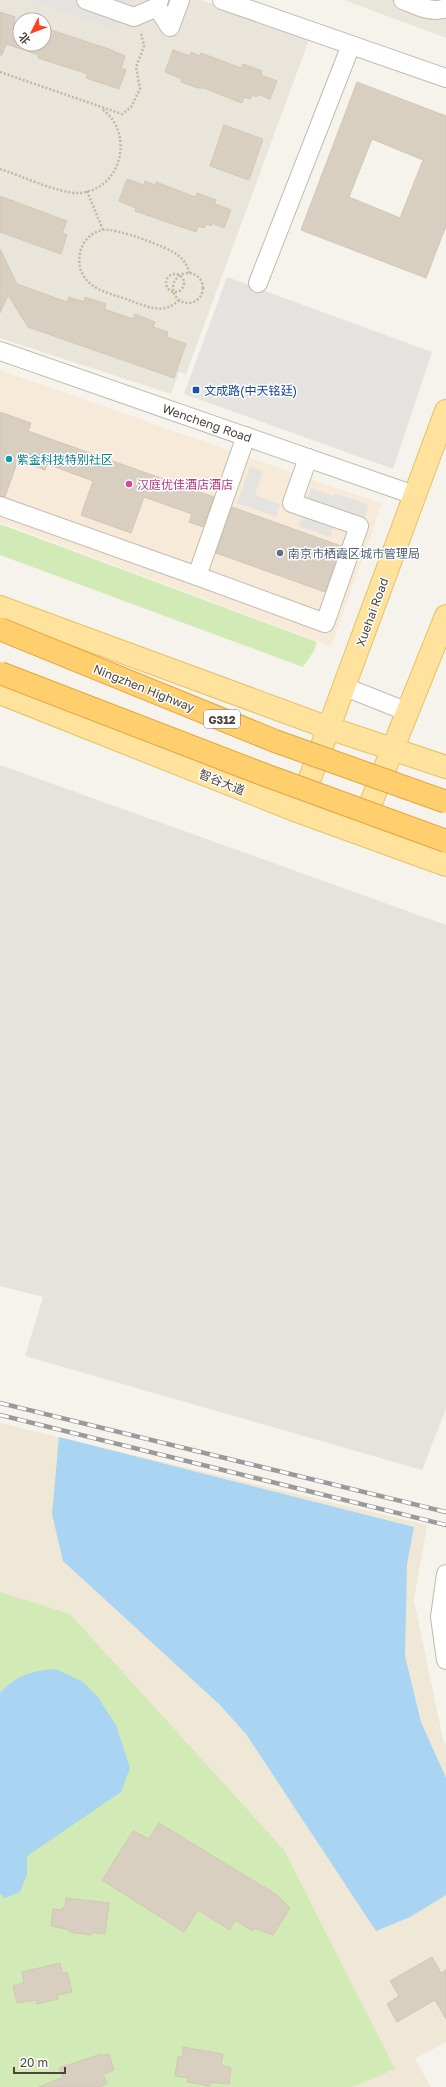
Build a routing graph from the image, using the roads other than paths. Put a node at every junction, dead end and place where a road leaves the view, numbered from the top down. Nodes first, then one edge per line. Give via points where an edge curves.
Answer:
1 (86, 0) edge
2 (180, 0) edge
3 (222, 0) edge
4 (403, 0) edge
5 (153, 7) edge
6 (446, 8) edge
7 (351, 45) junction
8 (446, 78) edge
9 (258, 282) dead end
10 (0, 350) edge
11 (446, 411) edge
12 (246, 436) junction
13 (308, 458) junction
14 (414, 495) junction
15 (0, 506) edge
16 (197, 576) junction
17 (0, 608) edge
18 (446, 616) edge
19 (0, 629) edge
20 (0, 673) edge
21 (345, 686) junction
22 (0, 693) edge
23 (408, 712) junction
24 (329, 728) junction
25 (392, 748) junction
26 (446, 767) edge
27 (446, 802) edge
28 (297, 811) junction
29 (358, 835) junction
30 (446, 841) edge
31 (446, 866) edge
32 (446, 1574) edge
33 (446, 1660) edge

1 - 5 street via 134,17
2 - 5 street via 170,27
3 - 7 street
4 - 6 street via 435,10
7 - 8 street
7 - 9 street
10 - 12 street, Wencheng Road
11 - 14 main road, Xuehai Road
12 - 13 street, Wencheng Road
12 - 16 street
13 - 14 street, Wencheng Road
13 - 16 street via 292,503 358,526 325,623
14 - 21 main road, Xuehai Road
15 - 16 street
17 - 24 main road, G312
18 - 23 main road
19 - 27 highway, Ningzhen Highway / G312, bridge via 275,741
20 - 30 highway, bridge via 265,775
21 - 23 street
21 - 24 main road, Xuehai Road
22 - 28 main road, 智谷大道
23 - 25 main road
24 - 25 main road, G312
24 - 28 main road, Xuehai Road
25 - 26 main road, G312
25 - 29 main road
28 - 29 main road, 智谷大道
29 - 31 main road, 智谷大道
32 - 33 street via 440,1617

